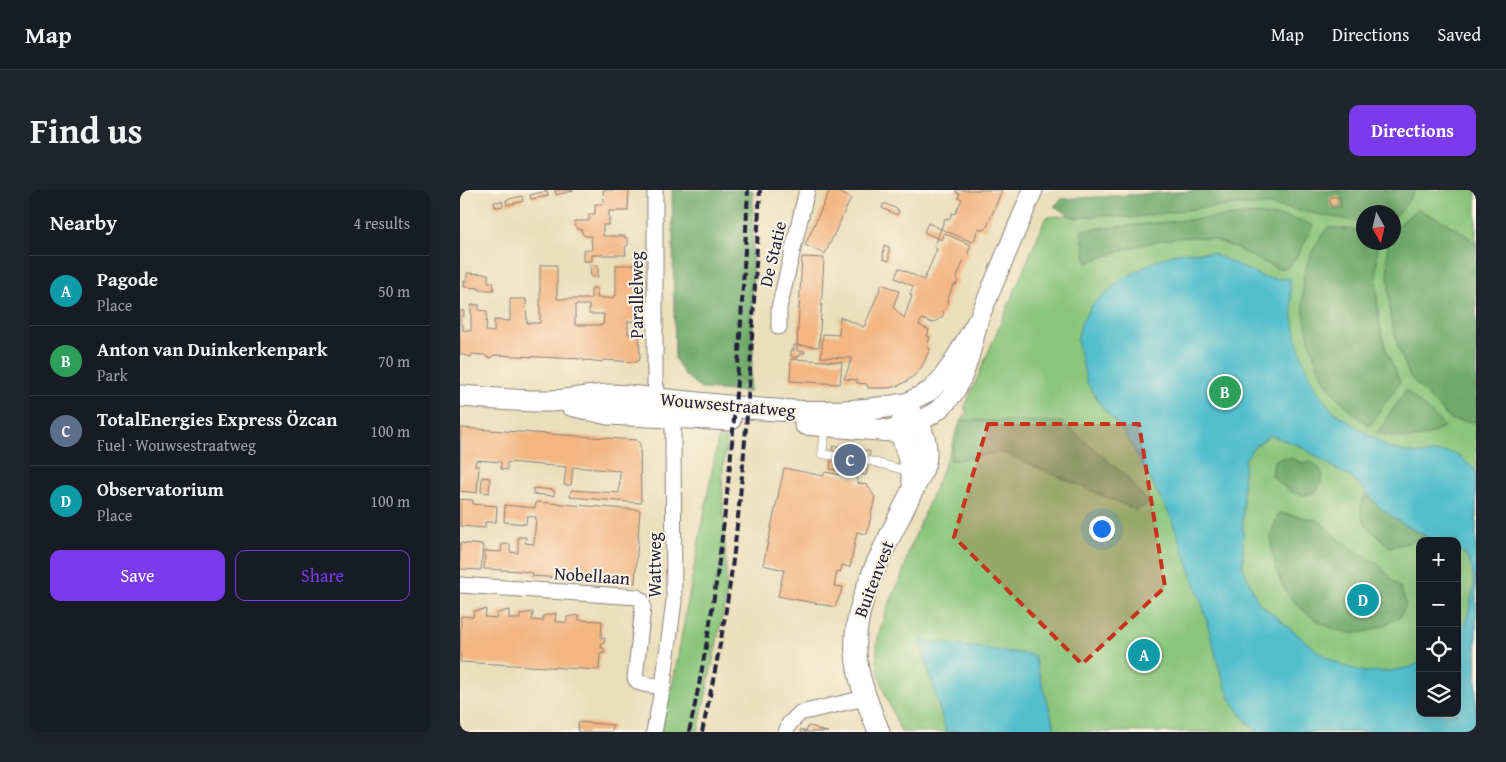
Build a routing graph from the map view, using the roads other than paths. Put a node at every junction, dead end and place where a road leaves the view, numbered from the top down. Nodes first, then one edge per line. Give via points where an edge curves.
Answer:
1 (655, 190) edge
2 (807, 190) edge
3 (1033, 190) edge
4 (979, 318) junction
5 (779, 327) dead end
6 (460, 396) edge
7 (904, 404) junction
8 (665, 409) junction
9 (826, 419) junction
10 (910, 426) junction
11 (916, 476) junction
12 (460, 585) edge
13 (662, 686) junction
14 (865, 698) junction
15 (654, 732) edge
16 (786, 732) edge
17 (879, 732) edge

1 - 8 street, Parallelweg via 655,383
2 - 5 street, De Statie via 779,308
3 - 4 street
4 - 7 street via 942,378 930,391
4 - 10 street via 968,361 952,397 934,415
6 - 8 main road, Wouwsestraatweg via 552,401 609,395
7 - 9 main road, Wouwsestraatweg
7 - 10 main road, Buitenvest
8 - 9 main road, Wouwsestraatweg via 762,409
8 - 13 street, Wattweg via 674,435 674,601
9 - 10 main road, Wouwsestraatweg via 891,431
9 - 11 lane via 822,454 870,461
10 - 11 main road, Buitenvest via 926,452 925,464
11 - 14 main road, Buitenvest via 860,611 855,657
12 - 13 street, Nobellaan via 636,597 644,608 635,678 641,684
13 - 15 street, Wattweg
14 - 16 street via 800,713
14 - 17 main road, Buitenvest

